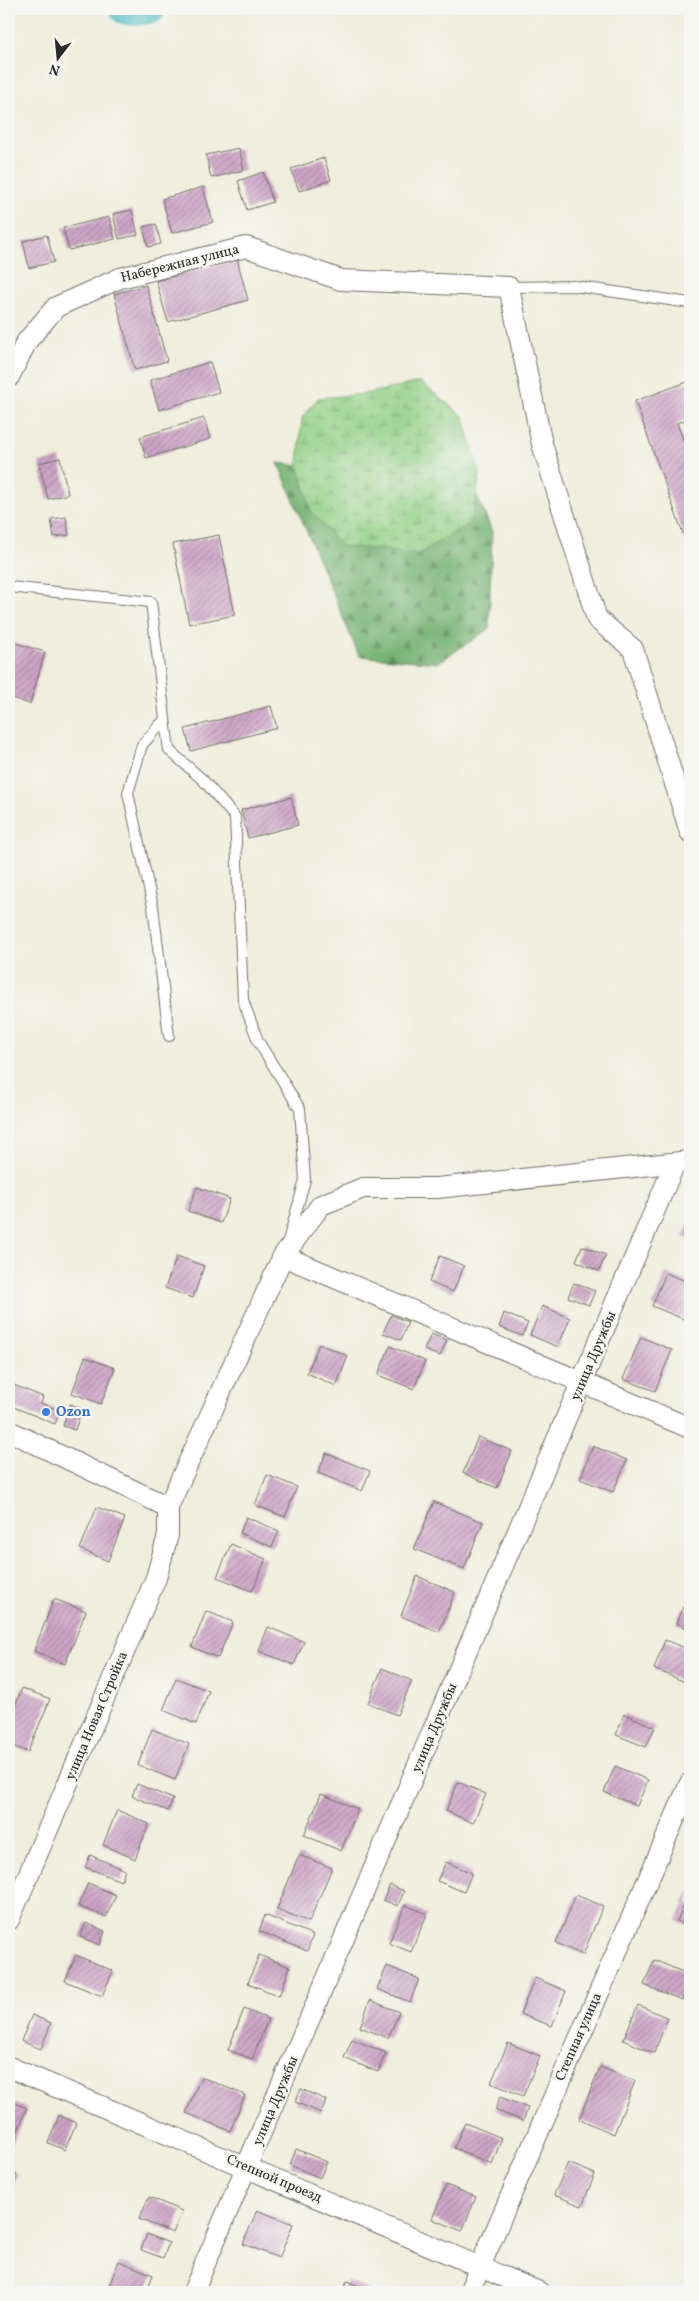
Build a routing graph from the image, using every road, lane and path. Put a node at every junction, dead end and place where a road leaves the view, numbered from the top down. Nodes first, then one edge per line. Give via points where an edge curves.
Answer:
1 (509, 287) junction
2 (690, 303) edge
3 (9, 378) edge
4 (9, 587) edge
5 (165, 719) junction
6 (690, 832) edge
7 (169, 1036) dead end
8 (683, 1162) edge
9 (283, 1256) junction
10 (583, 1382) junction
11 (690, 1428) edge
12 (10, 1435) edge
13 (168, 1507) junction
14 (690, 1783) edge
15 (9, 1920) edge
16 (9, 2067) edge
17 (247, 2168) junction
18 (480, 2267) junction
19 (193, 2292) edge
20 (469, 2292) edge
21 (540, 2292) edge

1 - 2 lane via 574,286
1 - 3 street, Набережная улица via 341,280 246,247 120,278 56,307 27,341
1 - 6 street via 542,444 597,618 633,649
4 - 5 lane via 151,602
5 - 7 lane via 142,745 128,793 153,907
5 - 9 lane via 169,750 203,780 235,818 243,1000 258,1041 300,1109 304,1180
8 - 9 street via 437,1188 363,1188 321,1205
8 - 10 street, улица Дружбы
9 - 10 street
9 - 13 street
10 - 11 street
10 - 17 street, улица Дружбы
12 - 13 street
13 - 15 street, улица Новая Стройка via 168,1535 156,1578
14 - 18 street, Степная улица
16 - 17 street, Степной проезд
17 - 18 street, Степной проезд
17 - 19 street, улица Дружбы
18 - 20 street, Степная улица
18 - 21 street, Степной проезд

